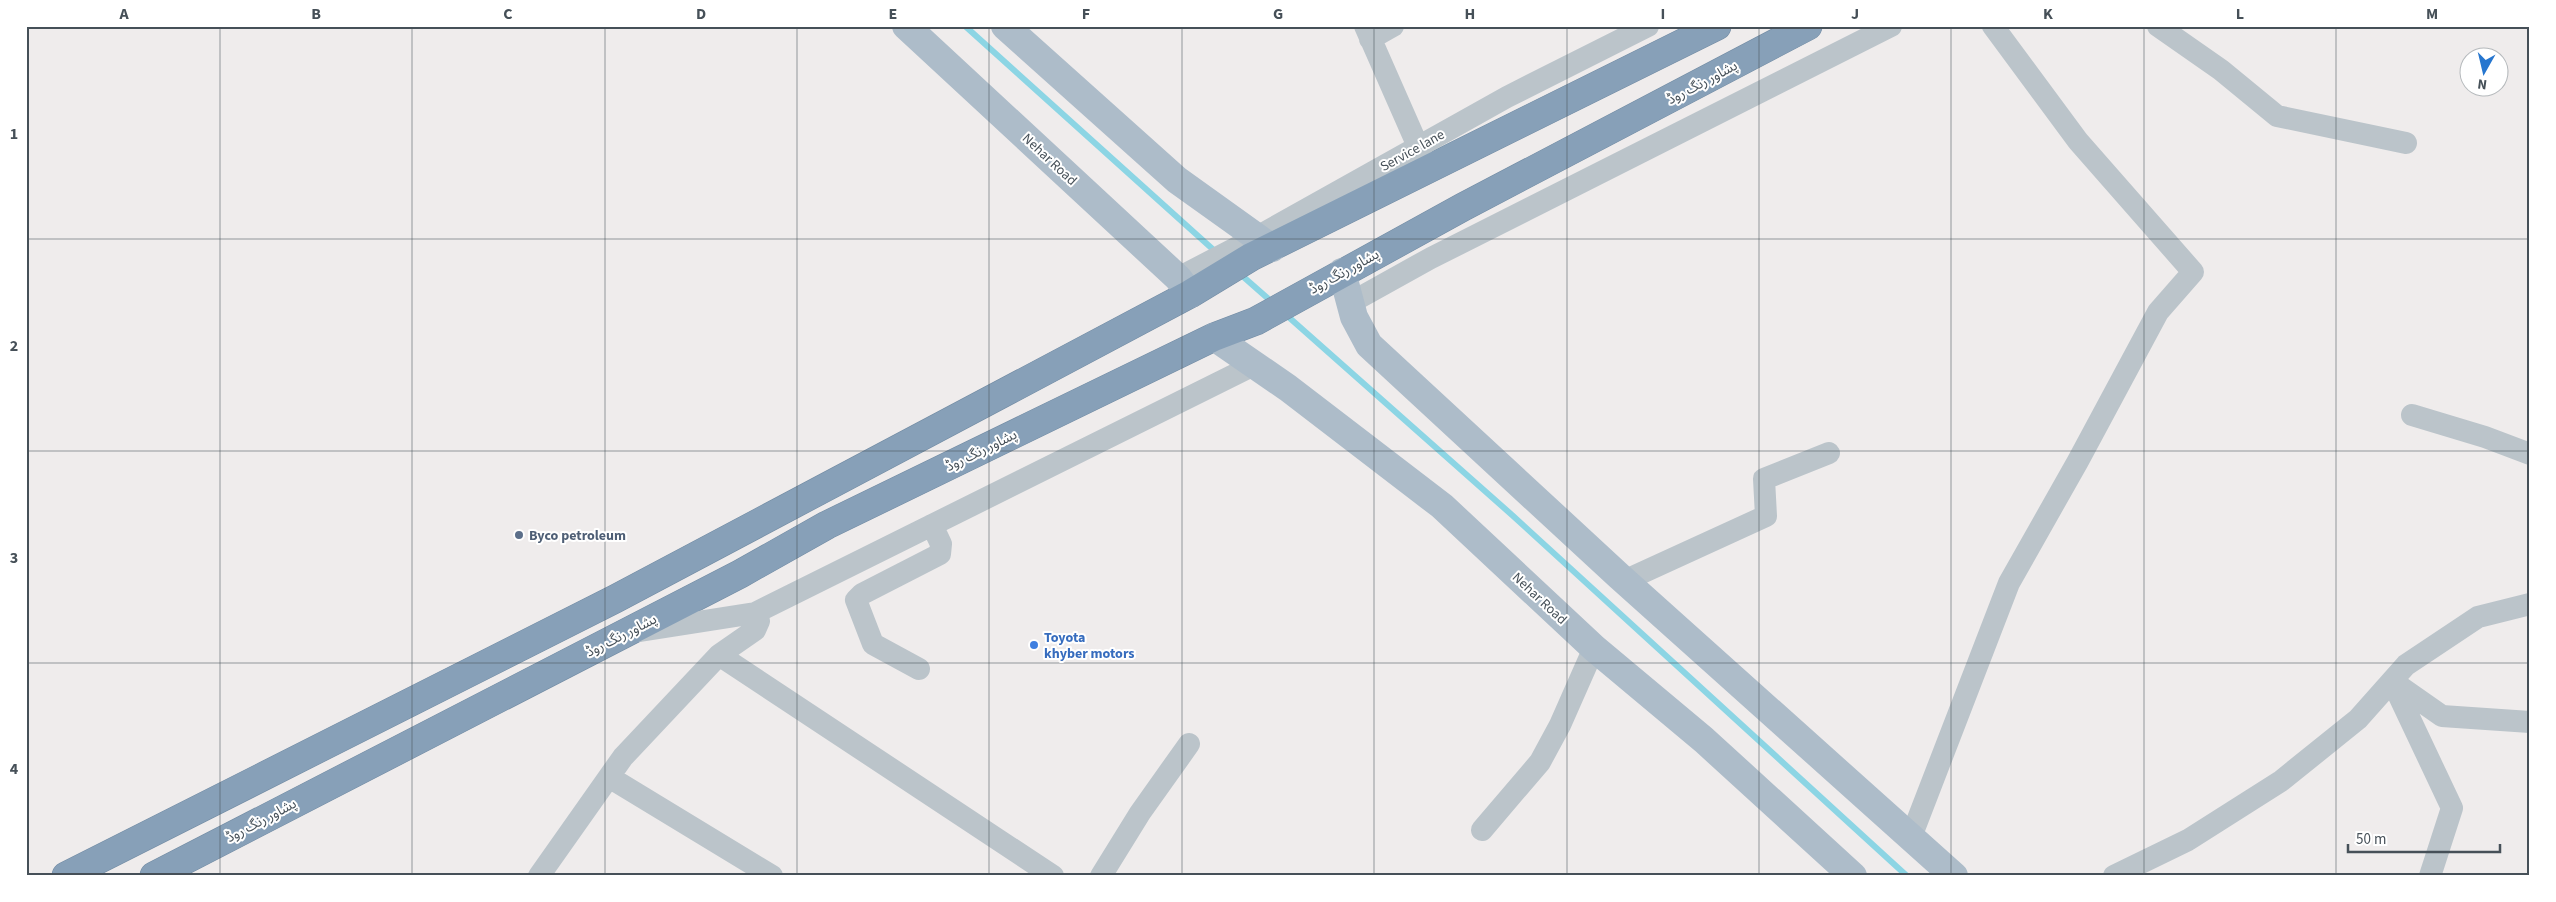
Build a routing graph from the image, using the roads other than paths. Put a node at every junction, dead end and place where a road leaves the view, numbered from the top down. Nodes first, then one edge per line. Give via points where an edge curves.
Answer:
1 (906, 26) edge
2 (1005, 26) edge
3 (1393, 26) edge
4 (1648, 26) edge
5 (1717, 26) edge
6 (1808, 26) edge
7 (1891, 26) edge
8 (1993, 26) edge
9 (2158, 26) edge
10 (1368, 33) edge
11 (2406, 143) dead end
12 (1423, 159) junction
13 (1259, 248) junction
14 (1342, 272) junction
15 (1192, 285) junction
16 (1350, 303) junction
17 (1214, 337) junction
18 (1254, 365) junction
19 (2412, 415) dead end
20 (1829, 453) dead end
21 (2530, 454) edge
22 (932, 525) junction
23 (1624, 581) junction
24 (2530, 604) edge
25 (755, 613) junction
26 (626, 633) junction
27 (1594, 648) junction
28 (719, 655) junction
29 (919, 669) dead end
30 (2392, 681) junction
31 (424, 696) junction
32 (2530, 722) edge
33 (366, 724) junction
34 (440, 727) junction
35 (1189, 744) dead end
36 (377, 760) junction
37 (609, 777) junction
38 (1482, 830) dead end
39 (1911, 837) junction
40 (66, 876) edge
41 (154, 876) edge
42 (539, 876) edge
43 (772, 876) edge
44 (1053, 876) edge
45 (1101, 876) edge
46 (1853, 876) edge
47 (1954, 876) edge
48 (2114, 876) edge
49 (2430, 876) edge

1 - 15 main road, Nehar Road
2 - 13 main road via 1177,180
3 - 10 street
4 - 12 street, Service lane via 1508,97
5 - 12 highway
6 - 14 highway, پشاور رنگ روڈ
7 - 16 street via 1431,258
8 - 39 street via 2078,141 2193,272 2158,312 2008,583
9 - 11 street via 2221,70 2277,116
10 - 12 street
12 - 13 highway
13 - 15 highway
14 - 16 main road
14 - 17 highway, پشاور رنگ روڈ via 1256,320
15 - 31 highway via 615,599
16 - 23 main road via 1370,346
17 - 18 main road, Nehar Road
17 - 26 highway, پشاور رنگ روڈ via 827,525
18 - 22 street
18 - 27 main road, Nehar Road via 1442,506
19 - 21 street
20 - 23 street via 1764,480 1766,516
22 - 25 street
22 - 29 street via 941,544 940,554 856,600 873,644
23 - 39 main road
24 - 30 street via 2478,617 2406,665
25 - 26 street
25 - 28 street via 759,621 755,630
26 - 34 highway, پشاور رنگ روڈ
27 - 38 street via 1540,762
27 - 46 main road, Nehar Road via 1704,740
28 - 37 street
28 - 44 street
30 - 32 street via 2442,716
30 - 48 street via 2358,719 2281,782 2188,840
30 - 49 street via 2452,808
31 - 33 highway
31 - 34 highway via 420,710 427,722
33 - 36 highway via 375,731 382,745
33 - 40 highway
34 - 36 highway, پشاور رنگ روڈ
35 - 45 street
36 - 41 highway, پشاور رنگ روڈ
37 - 42 street
37 - 43 street
39 - 47 main road

